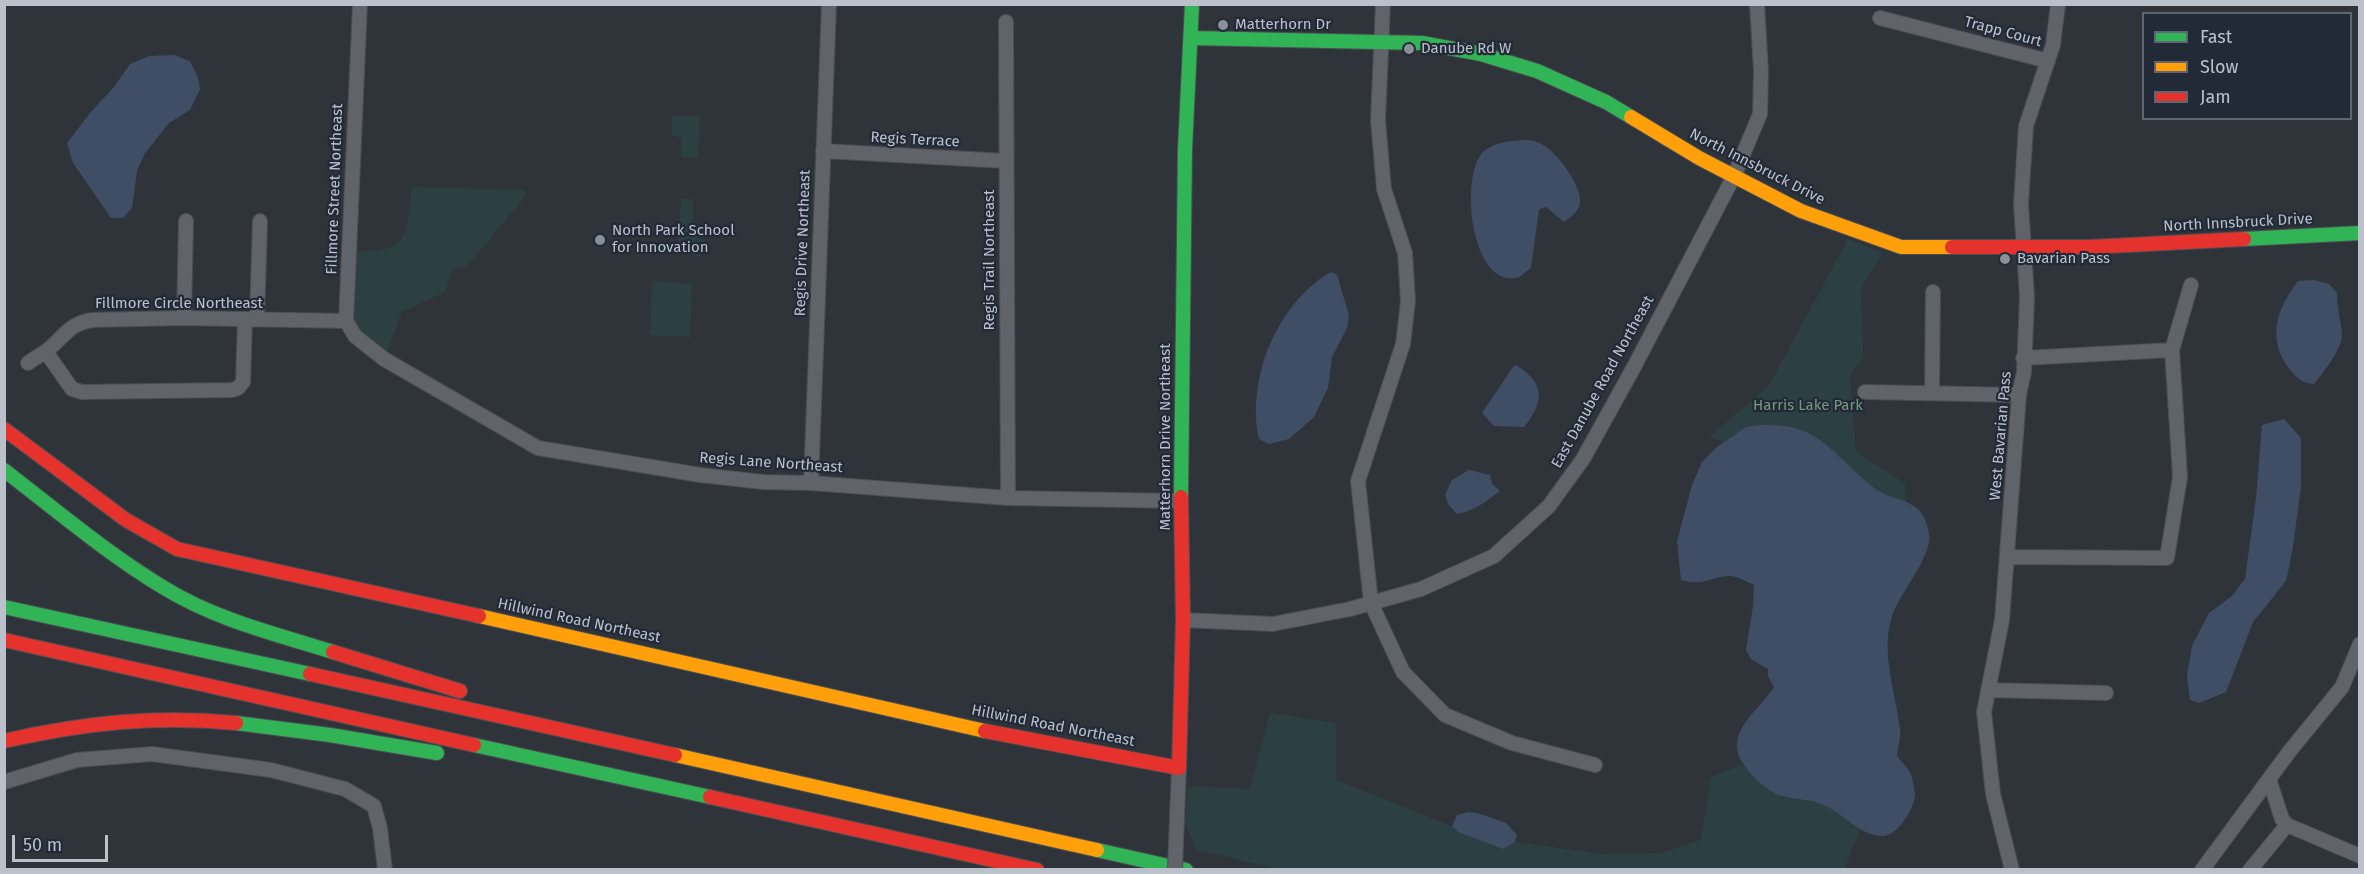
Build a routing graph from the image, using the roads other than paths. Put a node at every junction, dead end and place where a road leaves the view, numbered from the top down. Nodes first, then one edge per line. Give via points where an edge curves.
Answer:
1 (360, 4) edge
2 (829, 4) edge
3 (1192, 4) edge
4 (1383, 4) edge
5 (1757, 4) edge
6 (2058, 4) edge
7 (1880, 18) dead end
8 (1006, 22) dead end
9 (1192, 38) junction
10 (1381, 44) junction
11 (2048, 61) junction
12 (823, 151) junction
13 (1006, 161) junction
14 (1734, 176) junction
15 (186, 221) dead end
16 (260, 221) dead end
17 (2360, 233) edge
18 (2023, 248) junction
19 (2191, 285) dead end
20 (1933, 292) dead end
21 (184, 318) junction
22 (251, 319) junction
23 (346, 321) junction
24 (2172, 350) junction
25 (46, 352) junction
26 (2023, 358) junction
27 (28, 363) dead end
28 (1865, 392) dead end
29 (1932, 393) junction
30 (2019, 395) junction
31 (4, 429) edge
32 (4, 470) edge
33 (811, 483) junction
34 (1008, 498) junction
35 (1181, 501) junction
36 (2008, 556) junction
37 (1371, 603) junction
38 (4, 607) edge
39 (1183, 620) junction
40 (4, 640) edge
41 (2360, 644) edge
42 (1988, 690) junction
43 (2106, 693) dead end
44 (538, 724) junction
45 (4, 741) edge
46 (454, 756) dead end
47 (477, 760) dead end
48 (1595, 765) dead end
49 (1179, 768) junction
50 (2269, 779) junction
51 (4, 782) edge
52 (2287, 825) junction
53 (908, 841) junction
54 (2360, 856) edge
55 (385, 870) edge
56 (1037, 870) edge
57 (1175, 870) edge
58 (1186, 870) edge
59 (2012, 870) edge
60 (2202, 870) edge
61 (2250, 870) edge

1 - 23 street, Fillmore Street Northeast
2 - 12 street, Regis Drive Northeast
3 - 9 main road, Matterhorn Drive Northeast
4 - 10 street
5 - 14 street, East Danube Road Northeast via 1760,114
6 - 11 street, West Bavarian Pass
7 - 11 street, Trapp Court
8 - 13 street, Regis Trail Northeast
9 - 10 main road, North Innsbruck Drive
9 - 35 main road, Matterhorn Drive Northeast via 1185,149
10 - 14 main road, North Innsbruck Drive via 1422,43 1481,54 1537,71 1606,102
10 - 37 street via 1378,120 1384,189 1405,253 1408,301 1403,344 1358,481
11 - 18 street, West Bavarian Pass via 2026,126 2021,202
12 - 13 street, Regis Terrace
12 - 33 street, Regis Drive Northeast
13 - 34 street, Regis Trail Northeast
14 - 18 main road, North Innsbruck Drive via 1801,211 1901,247
14 - 37 street, East Danube Road Northeast via 1583,459 1549,506 1494,556 1421,589
15 - 21 street
16 - 22 street
17 - 18 main road, North Innsbruck Drive
18 - 26 street, West Bavarian Pass via 2027,297
19 - 24 street
20 - 29 street
21 - 22 street, Fillmore Circle Northeast
21 - 25 street, Fillmore Circle Northeast via 81,321
22 - 23 street, Fillmore Circle Northeast
22 - 25 street via 243,382 232,390 82,392 72,389
23 - 33 street, Regis Lane Northeast via 355,336 384,359 538,448 700,475
24 - 26 street
24 - 36 street via 2180,477 2167,558
25 - 27 street, Fillmore Circle Northeast
26 - 30 street, West Bavarian Pass
28 - 29 street
29 - 30 street
30 - 36 street, West Bavarian Pass
31 - 49 main road, Hillwind Road Northeast via 126,520 177,549 1021,739
32 - 44 main road via 121,560 205,609 477,696
33 - 34 street, Regis Lane Northeast
34 - 35 street, Regis Lane Northeast
35 - 39 main road, Matterhorn Drive Northeast
36 - 42 street, West Bavarian Pass via 2002,620
37 - 39 street, East Danube Road Northeast via 1273,624
37 - 48 street via 1403,672 1445,715 1512,743
38 - 44 main road
39 - 49 main road, Matterhorn Drive Northeast
40 - 53 main road
41 - 50 street via 2342,687
42 - 43 street
42 - 59 street, West Bavarian Pass via 1984,711 1993,794
44 - 58 main road
45 - 46 main road via 80,724 165,719 268,726
47 - 53 main road
49 - 57 street, Matterhorn Drive Northeast, bridge
50 - 52 street
50 - 60 street
51 - 55 street via 77,760 152,754 271,770 345,789 374,806
52 - 54 street
52 - 61 street
53 - 56 main road

